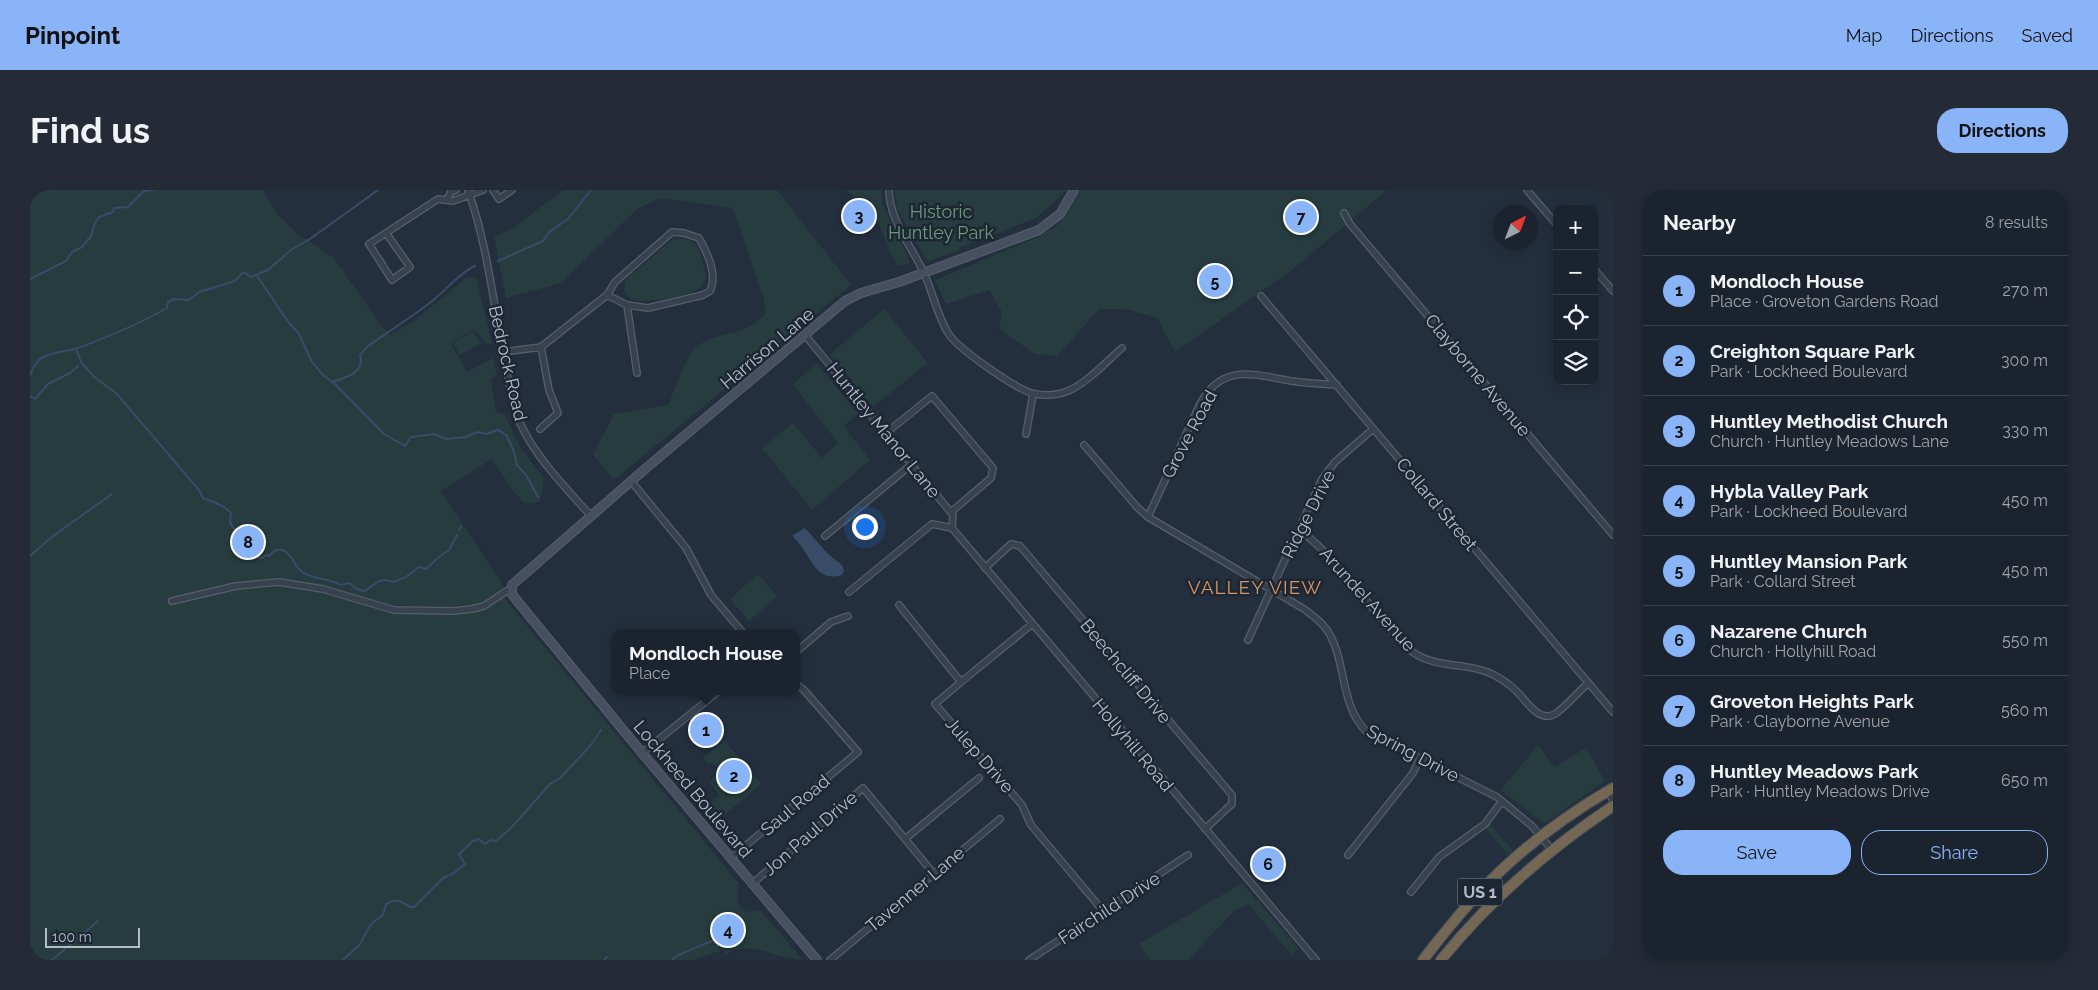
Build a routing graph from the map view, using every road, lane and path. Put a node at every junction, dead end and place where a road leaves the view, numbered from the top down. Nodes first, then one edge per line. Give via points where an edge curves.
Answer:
1 (456, 190) edge
2 (482, 190) edge
3 (493, 190) edge
4 (512, 190) edge
5 (889, 190) edge
6 (1074, 190) edge
7 (1527, 190) edge
8 (469, 193) edge
9 (447, 199) junction
10 (1344, 213) dead end
11 (1553, 220) edge
12 (386, 233) junction
13 (924, 273) junction
14 (1598, 274) edge
15 (1613, 292) edge
16 (607, 295) junction
17 (1261, 296) dead end
18 (627, 305) junction
19 (805, 335) junction
20 (540, 347) junction
21 (1122, 348) dead end
22 (503, 352) junction
23 (637, 373) dead end
24 (1337, 386) junction
25 (1034, 394) junction
26 (540, 429) dead end
27 (1373, 429) junction
28 (886, 433) junction
29 (1026, 434) dead end
30 (1084, 445) dead end
31 (912, 464) junction
32 (631, 481) junction
33 (951, 512) junction
34 (591, 516) junction
35 (1148, 517) junction
36 (952, 528) junction
37 (1300, 530) junction
38 (1613, 535) edge
39 (825, 536) dead end
40 (985, 568) junction
41 (511, 588) junction
42 (1271, 590) junction
43 (849, 592) dead end
44 (172, 601) dead end
45 (899, 605) dead end
46 (848, 616) dead end
47 (1032, 624) junction
48 (741, 630) edge
49 (1248, 640) dead end
50 (800, 649) edge
51 (961, 682) junction
52 (1588, 682) junction
53 (800, 687) edge
54 (714, 695) edge
55 (1613, 712) edge
56 (642, 753) junction
57 (1420, 758) junction
58 (979, 778) dead end
59 (1611, 790) edge
60 (1502, 801) junction
61 (1613, 801) edge
62 (1613, 806) edge
63 (1000, 819) dead end
64 (1205, 829) junction
65 (1542, 837) junction
66 (905, 840) junction
67 (1552, 850) junction
68 (1188, 855) dead end
69 (1348, 855) dead end
70 (732, 858) junction
71 (934, 874) junction
72 (753, 883) junction
73 (1411, 892) dead end
74 (1104, 912) junction
75 (817, 960) edge
76 (830, 960) edge
77 (1029, 960) edge
78 (1316, 960) edge
79 (1422, 960) edge
80 (1441, 960) edge

1 - 9 street
2 - 8 street
3 - 4 street via 499,198
5 - 13 street via 889,204
6 - 13 street, Harrison Lane via 1060,214 1045,227
7 - 11 street
8 - 9 street via 453,201
8 - 22 street, Bedrock Road via 483,246
9 - 12 street via 438,199
10 - 38 street, Clayborne Avenue
12 - 12 street via 369,244 392,280 410,267
13 - 19 street, Harrison Lane via 852,297
13 - 25 street via 951,337 1020,389
14 - 15 street
16 - 18 street
16 - 18 street via 615,282 672,232 684,232 699,238 714,278 710,291 648,308
16 - 20 street
17 - 24 street, Collard Street
18 - 23 street
19 - 28 street, Huntley Manor Lane
19 - 32 street, Harrison Lane
20 - 22 street
20 - 26 street via 549,390 558,413
21 - 25 street via 1073,388 1055,395
22 - 34 street, Bedrock Road via 515,411 528,440
24 - 27 street, Collard Street
24 - 35 street, Grove Road via 1243,374 1217,382 1200,404
25 - 29 street
27 - 37 street, Ridge Drive via 1328,470
27 - 52 street, Collard Street
28 - 31 street, Huntley Manor Lane
28 - 33 street via 932,396 993,468 991,478
30 - 35 street, Spring Drive
31 - 33 street, Huntley Manor Lane
31 - 39 street
32 - 34 street, Harrison Lane
32 - 48 street via 686,548 711,595
33 - 36 street, Huntley Manor Lane
34 - 41 street, Harrison Lane via 516,580
35 - 42 street, Spring Drive
36 - 40 street, Hollyhill Road
36 - 43 street via 932,524
37 - 42 street, Ridge Drive
37 - 52 street, Arundel Avenue via 1322,549 1410,650 1423,658 1492,674 1513,688 1537,713 1546,716 1556,713
40 - 47 street, Hollyhill Road
40 - 64 street, Beechcliff Drive via 1011,544 1020,546 1232,796 1232,804
41 - 44 street via 484,606 453,611 394,610 323,589 279,582 236,586
41 - 56 street, Lockheed Boulevard via 518,602
42 - 49 street, Ridge Drive
42 - 57 street, Spring Drive via 1309,613 1328,631 1336,647 1352,710 1360,725 1372,735
45 - 51 street
46 - 50 street via 831,622
47 - 51 street
47 - 64 street, Hollyhill Road
51 - 74 street, Julep Drive via 935,704 1022,805 1031,825
52 - 55 street, Collard Street
53 - 70 street, Saul Road via 858,752
54 - 56 street
56 - 70 street, Lockheed Boulevard
57 - 60 street, Spring Drive
57 - 69 street via 1413,773
58 - 66 street
59 - 61 street
59 - 65 highway, US 1
60 - 65 street, Spring Drive
60 - 73 street via 1485,824 1439,857
62 - 67 highway, US 1 via 1574,831
63 - 71 street, Tavenner Lane
64 - 78 street, Hollyhill Road
65 - 67 street, Spring Drive
65 - 79 highway, US 1 via 1475,897
66 - 71 street, Jon Paul Drive
66 - 72 street, Jon Paul Drive via 863,788
67 - 80 highway, US 1 via 1497,898
68 - 74 street, Fairchild Drive
70 - 72 street, Lockheed Boulevard
71 - 76 street, Tavenner Lane
72 - 75 street, Lockheed Boulevard
74 - 77 street, Fairchild Drive

